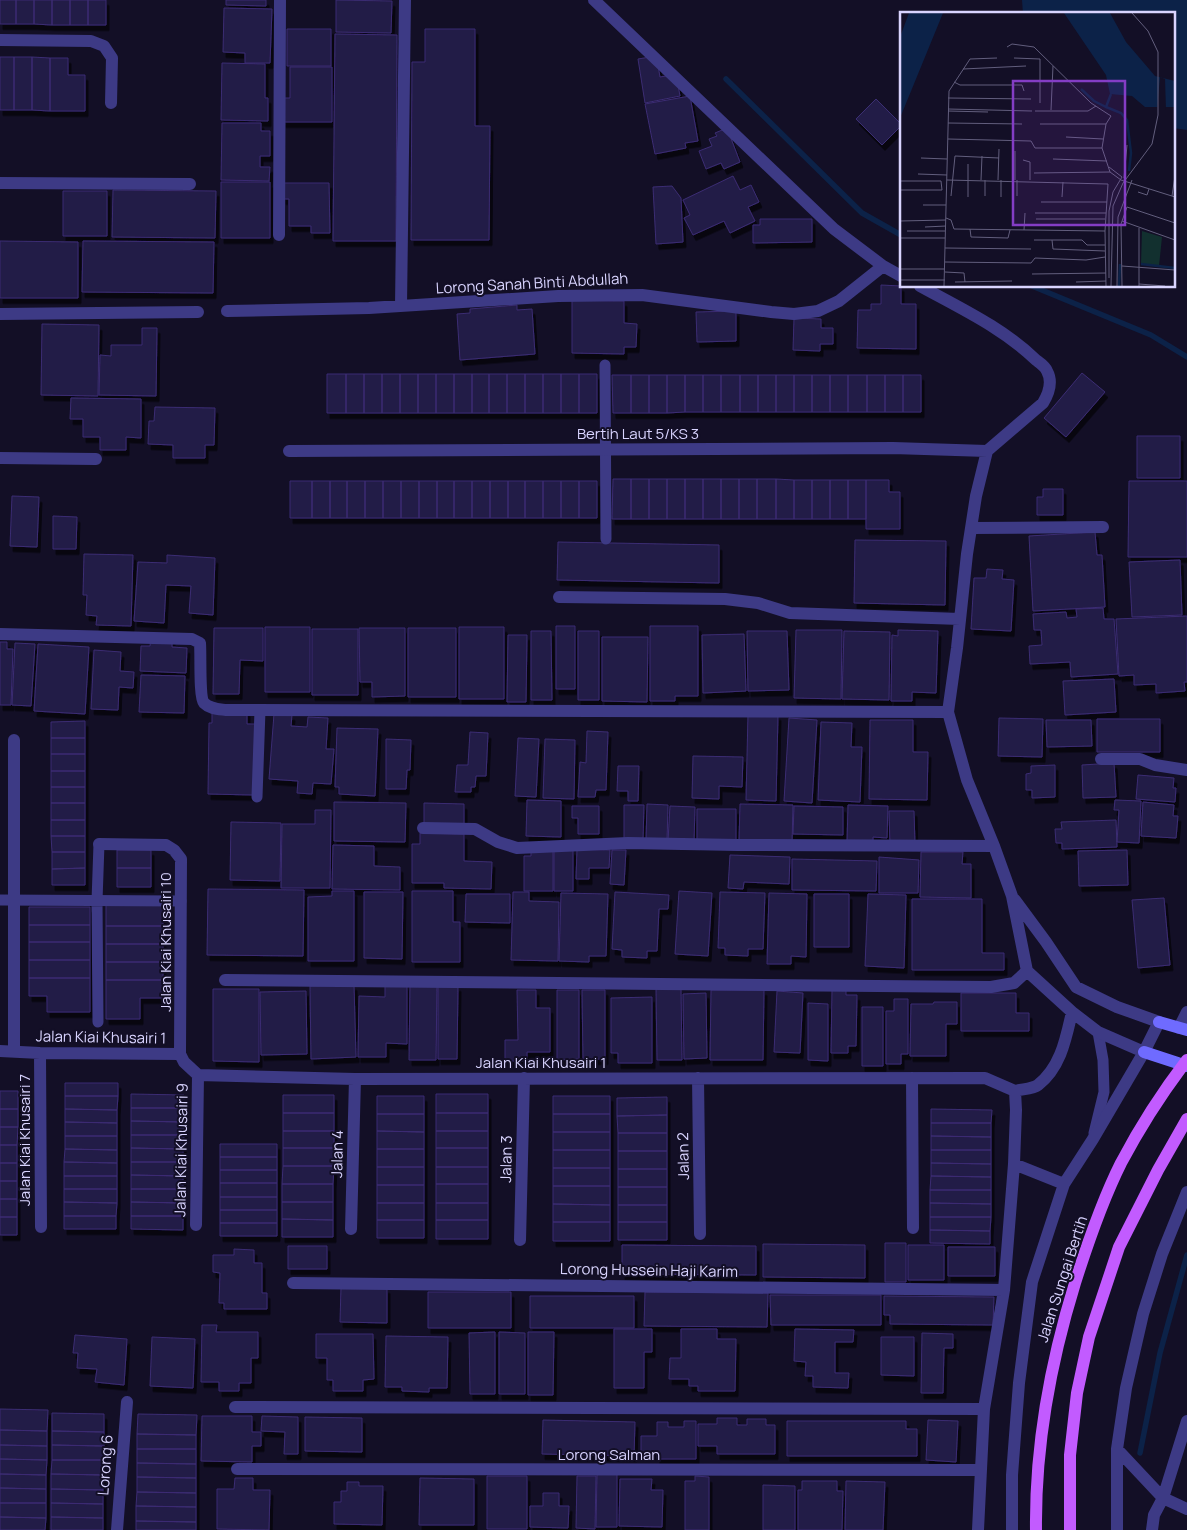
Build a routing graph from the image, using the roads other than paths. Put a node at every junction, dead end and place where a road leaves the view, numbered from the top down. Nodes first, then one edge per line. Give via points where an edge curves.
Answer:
1 (280, 0) edge
2 (405, 0) edge
3 (594, 0) edge
4 (0, 40) edge
5 (111, 103) dead end
6 (0, 183) edge
7 (190, 184) dead end
8 (279, 235) dead end
9 (883, 266) junction
10 (900, 275) edge
11 (924, 288) edge
12 (401, 306) junction
13 (198, 312) dead end
14 (227, 312) dead end
15 (0, 314) edge
16 (605, 365) dead end
17 (605, 450) junction
18 (987, 451) junction
19 (289, 452) dead end
20 (0, 458) edge
21 (96, 459) dead end
22 (1103, 526) dead end
23 (971, 528) junction
24 (606, 538) dead end
25 (559, 597) dead end
26 (960, 619) junction
27 (0, 634) edge
28 (260, 710) junction
29 (948, 712) junction
30 (14, 740) dead end
31 (1101, 758) dead end
32 (1187, 770) edge
33 (257, 797) dead end
34 (422, 828) dead end
35 (99, 844) joint
36 (994, 846) junction
37 (1012, 896) junction
38 (0, 900) edge
39 (14, 900) junction
40 (97, 901) junction
41 (181, 902) junction
42 (1027, 971) junction
43 (225, 980) dead end
44 (1072, 1012) junction
45 (1187, 1012) edge
46 (98, 1022) dead end
47 (1159, 1022) junction
48 (1183, 1029) edge
49 (1098, 1032) junction
50 (0, 1051) edge
51 (14, 1051) junction
52 (1144, 1052) junction
53 (40, 1053) junction
54 (180, 1054) junction
55 (1187, 1060) edge
56 (1187, 1066) edge
57 (198, 1075) junction
58 (524, 1078) junction
59 (698, 1078) junction
60 (912, 1078) junction
61 (355, 1079) junction
62 (1015, 1090) junction
63 (1187, 1119) edge
64 (1093, 1139) junction
65 (1014, 1164) junction
66 (1064, 1184) junction
67 (1187, 1192) edge
68 (196, 1225) dead end
69 (41, 1227) dead end
70 (913, 1228) dead end
71 (351, 1229) dead end
72 (700, 1234) dead end
73 (520, 1240) dead end
74 (293, 1283) dead end
75 (1004, 1290) junction
76 (127, 1402) dead end
77 (235, 1407) dead end
78 (984, 1409) junction
79 (1187, 1421) edge
80 (1117, 1449) junction
81 (237, 1469) dead end
82 (981, 1470) junction
83 (1163, 1498) junction
84 (1187, 1509) edge
85 (117, 1530) edge
86 (978, 1530) edge
87 (1012, 1530) edge
88 (1036, 1530) edge
89 (1070, 1530) edge
90 (1117, 1530) edge
91 (1152, 1530) edge

1 - 8 street
2 - 12 street
3 - 9 street via 834,229
4 - 5 street via 91,40 104,46 112,58
6 - 7 street
9 - 10 street
9 - 12 street, Lorong Sanah Binti Abdullah via 839,301 818,312 794,314 642,295 558,296
11 - 18 street via 983,320 1047,369 1049,394 1043,403
12 - 14 street, Lorong Sanah Binti Abdullah
13 - 15 street
16 - 17 lane
17 - 18 street, Bertih Laut 5/KS 3 via 893,448
17 - 19 street, Bertih Laut 5/KS 3
17 - 24 lane
18 - 23 street
20 - 21 street
22 - 23 street
23 - 26 street
25 - 26 street via 725,599 749,601 790,613
26 - 29 street
27 - 28 street via 192,639 200,644 200,698 205,704 212,708
28 - 29 street
28 - 33 lane
29 - 36 street via 967,780
30 - 39 street
31 - 32 street via 1140,759
34 - 36 street via 475,829 517,848 628,843
35 - 40 lane
35 - 41 street, Jalan Kiai Khusairi 10 via 166,845 174,850 181,859
36 - 37 street
37 - 42 street
37 - 47 street via 1076,987
38 - 39 lane
39 - 40 lane
39 - 51 street
40 - 41 lane
40 - 46 lane
41 - 54 street, Jalan Kiai Khusairi 10
42 - 43 street via 1014,983 991,987
42 - 44 street
44 - 49 street
44 - 62 street via 1057,1062 1037,1086
45 - 48 street
47 - 48 main road
47 - 52 street
49 - 52 street
49 - 64 lane via 1104,1092
50 - 51 street, Jalan Kiai Khusairi 1
51 - 53 street, Jalan Kiai Khusairi 1
52 - 56 main road
52 - 64 street
53 - 54 street, Jalan Kiai Khusairi 1
53 - 69 street, Jalan Kiai Khusairi 7
54 - 57 street, Jalan Kiai Khusairi 1
55 - 88 main road, Jalan Sungai Bertih, bridge via 1168,1084 1122,1163 1090,1237 1061,1330 1047,1390 1038,1453
57 - 61 street, Jalan Kiai Khusairi 1
57 - 68 street, Jalan Kiai Khusairi 9
58 - 59 street, Jalan Kiai Khusairi 1
58 - 61 street, Jalan Kiai Khusairi 1
58 - 73 street, Jalan 3
59 - 60 street, Jalan Kiai Khusairi 1
59 - 72 street, Jalan 2
60 - 62 street, Jalan Kiai Khusairi 1 via 985,1078
60 - 70 street
61 - 71 street, Jalan 4
62 - 65 street
63 - 89 main road via 1120,1248 1089,1337 1077,1393 1070,1455
64 - 66 street
65 - 66 street
65 - 75 street
66 - 87 street via 1032,1282 1019,1383 1012,1475
67 - 80 street via 1143,1314 1126,1388
74 - 75 street, Lorong Hussein Haji Karim
75 - 78 street
76 - 85 street, Lorong 6
77 - 78 street
78 - 82 street
79 - 83 street
80 - 83 street
80 - 90 street
81 - 82 street, Lorong Salman
82 - 86 street
83 - 84 street
83 - 91 street via 1154,1516

